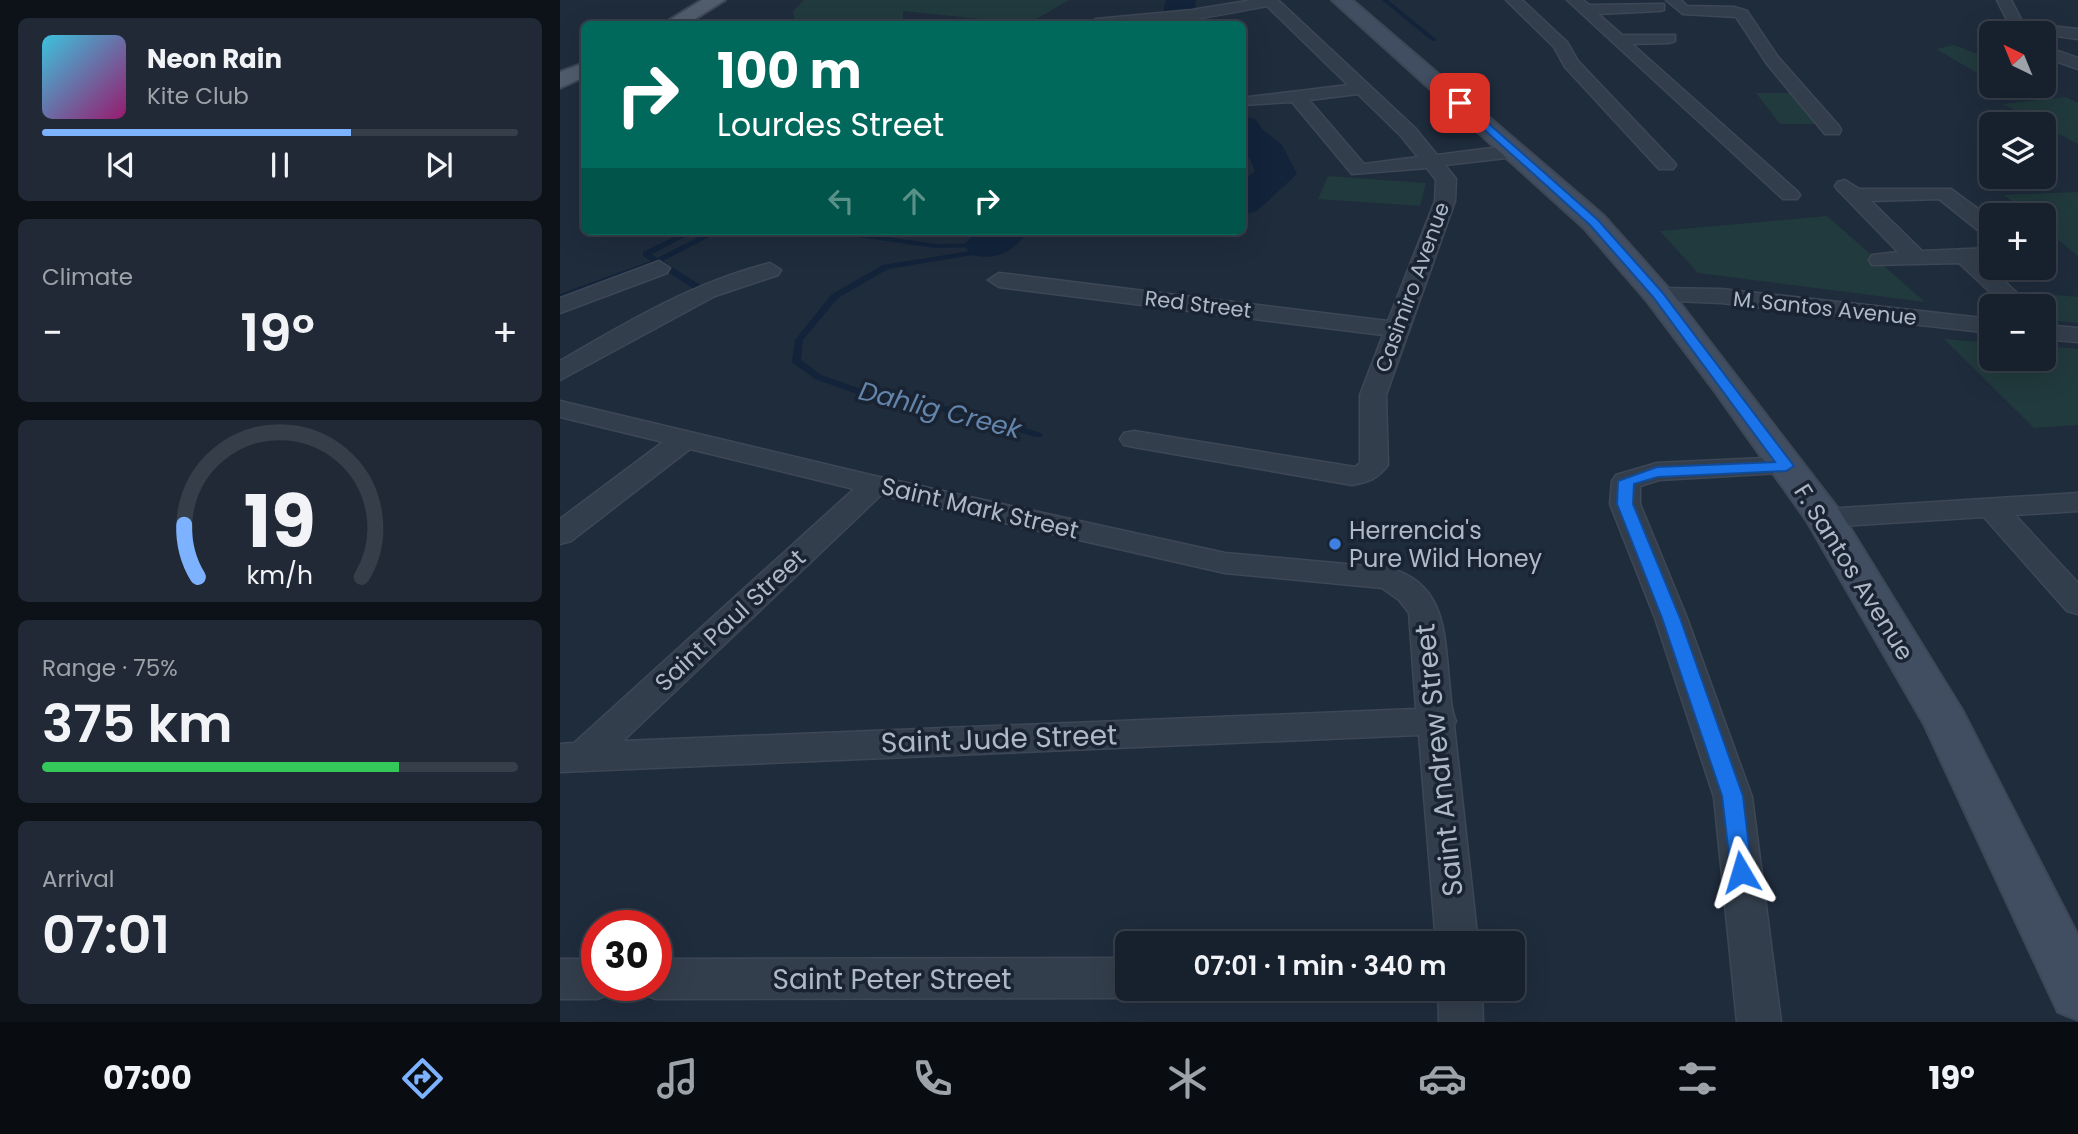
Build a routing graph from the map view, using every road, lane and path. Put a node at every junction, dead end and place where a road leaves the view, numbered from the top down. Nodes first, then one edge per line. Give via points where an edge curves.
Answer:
1 (716, 0) edge
2 (1341, 0) edge
3 (1513, 0) edge
4 (2004, 0) edge
5 (1270, 1) edge
6 (1666, 3) edge
7 (1579, 5) edge
8 (678, 21) edge
9 (1128, 21) edge
10 (2011, 21) edge
11 (2056, 33) edge
12 (2078, 34) edge
13 (1669, 37) dead end
14 (1617, 40) junction
15 (2056, 56) edge
16 (2078, 64) edge
17 (581, 70) edge
18 (560, 80) edge
19 (1362, 88) junction
20 (1296, 96) junction
21 (1249, 102) dead end
22 (1832, 130) dead end
23 (1515, 151) junction
24 (1435, 161) junction
25 (1665, 165) dead end
26 (1790, 195) dead end
27 (1979, 220) edge
28 (1979, 256) edge
29 (1965, 257) junction
30 (1916, 258) junction
31 (1880, 260) dead end
32 (659, 268) dead end
33 (770, 270) dead end
34 (999, 280) dead end
35 (2006, 294) edge
36 (1658, 295) junction
37 (560, 306) edge
38 (1979, 325) edge
39 (1396, 329) junction
40 (2056, 333) edge
41 (2078, 335) edge
42 (560, 372) edge
43 (560, 409) edge
44 (685, 439) junction
45 (1134, 439) dead end
46 (1786, 466) junction
47 (876, 485) junction
48 (2078, 502) edge
49 (1992, 508) junction
50 (1825, 518) junction
51 (560, 534) edge
52 (1403, 585) joint
53 (2078, 603) edge
54 (1438, 721) junction
55 (572, 757) edge
56 (1456, 931) edge
57 (1115, 978) edge
58 (560, 979) edge
59 (581, 979) edge
60 (672, 979) edge
61 (2078, 994) edge
62 (1460, 1001) edge
63 (1461, 1022) edge
64 (1759, 1022) edge

1 - 8 main road
2 - 23 street, F. Santos Avenue
3 - 25 street via 1560,45 1571,63
4 - 10 street
5 - 9 street
5 - 19 street, Casimiro Avenue
6 - 7 street
6 - 22 street via 1683,10 1742,14 1786,78
7 - 14 street
11 - 12 street
13 - 14 street
14 - 26 street
15 - 16 street
17 - 18 main road
19 - 20 street
19 - 24 street, Casimiro Avenue
20 - 21 street
20 - 24 street via 1356,169
23 - 24 street
23 - 36 street, F. Santos Avenue via 1594,222
24 - 39 street, Casimiro Avenue via 1446,179 1445,201
27 - 30 street via 1944,193 1848,188
28 - 29 street
29 - 30 street
29 - 35 street
30 - 31 street
32 - 37 street
33 - 42 street via 707,291
34 - 39 street, Red Street
36 - 38 street, M. Santos Avenue via 1721,296
36 - 46 street, F. Santos Avenue
39 - 45 street, Casimiro Avenue via 1373,395 1374,465 1364,474 1352,476
40 - 41 street
43 - 44 street, Saint Mark Street
44 - 47 street, Saint Mark Street
44 - 51 street
46 - 50 street, F. Santos Avenue
46 - 64 street via 1657,472 1626,481 1625,504 1671,618 1733,796
47 - 52 street, Saint Mark Street via 1224,563 1389,578
47 - 55 street, Saint Paul Street
48 - 49 street
49 - 50 street
49 - 53 street
50 - 61 street, F. Santos Avenue via 1946,722
52 - 54 street, Saint Andrew Street via 1417,597 1425,613
54 - 55 street, Saint Jude Street
54 - 56 street, Saint Andrew Street
57 - 60 street, Saint Peter Street
58 - 59 street
62 - 63 street

